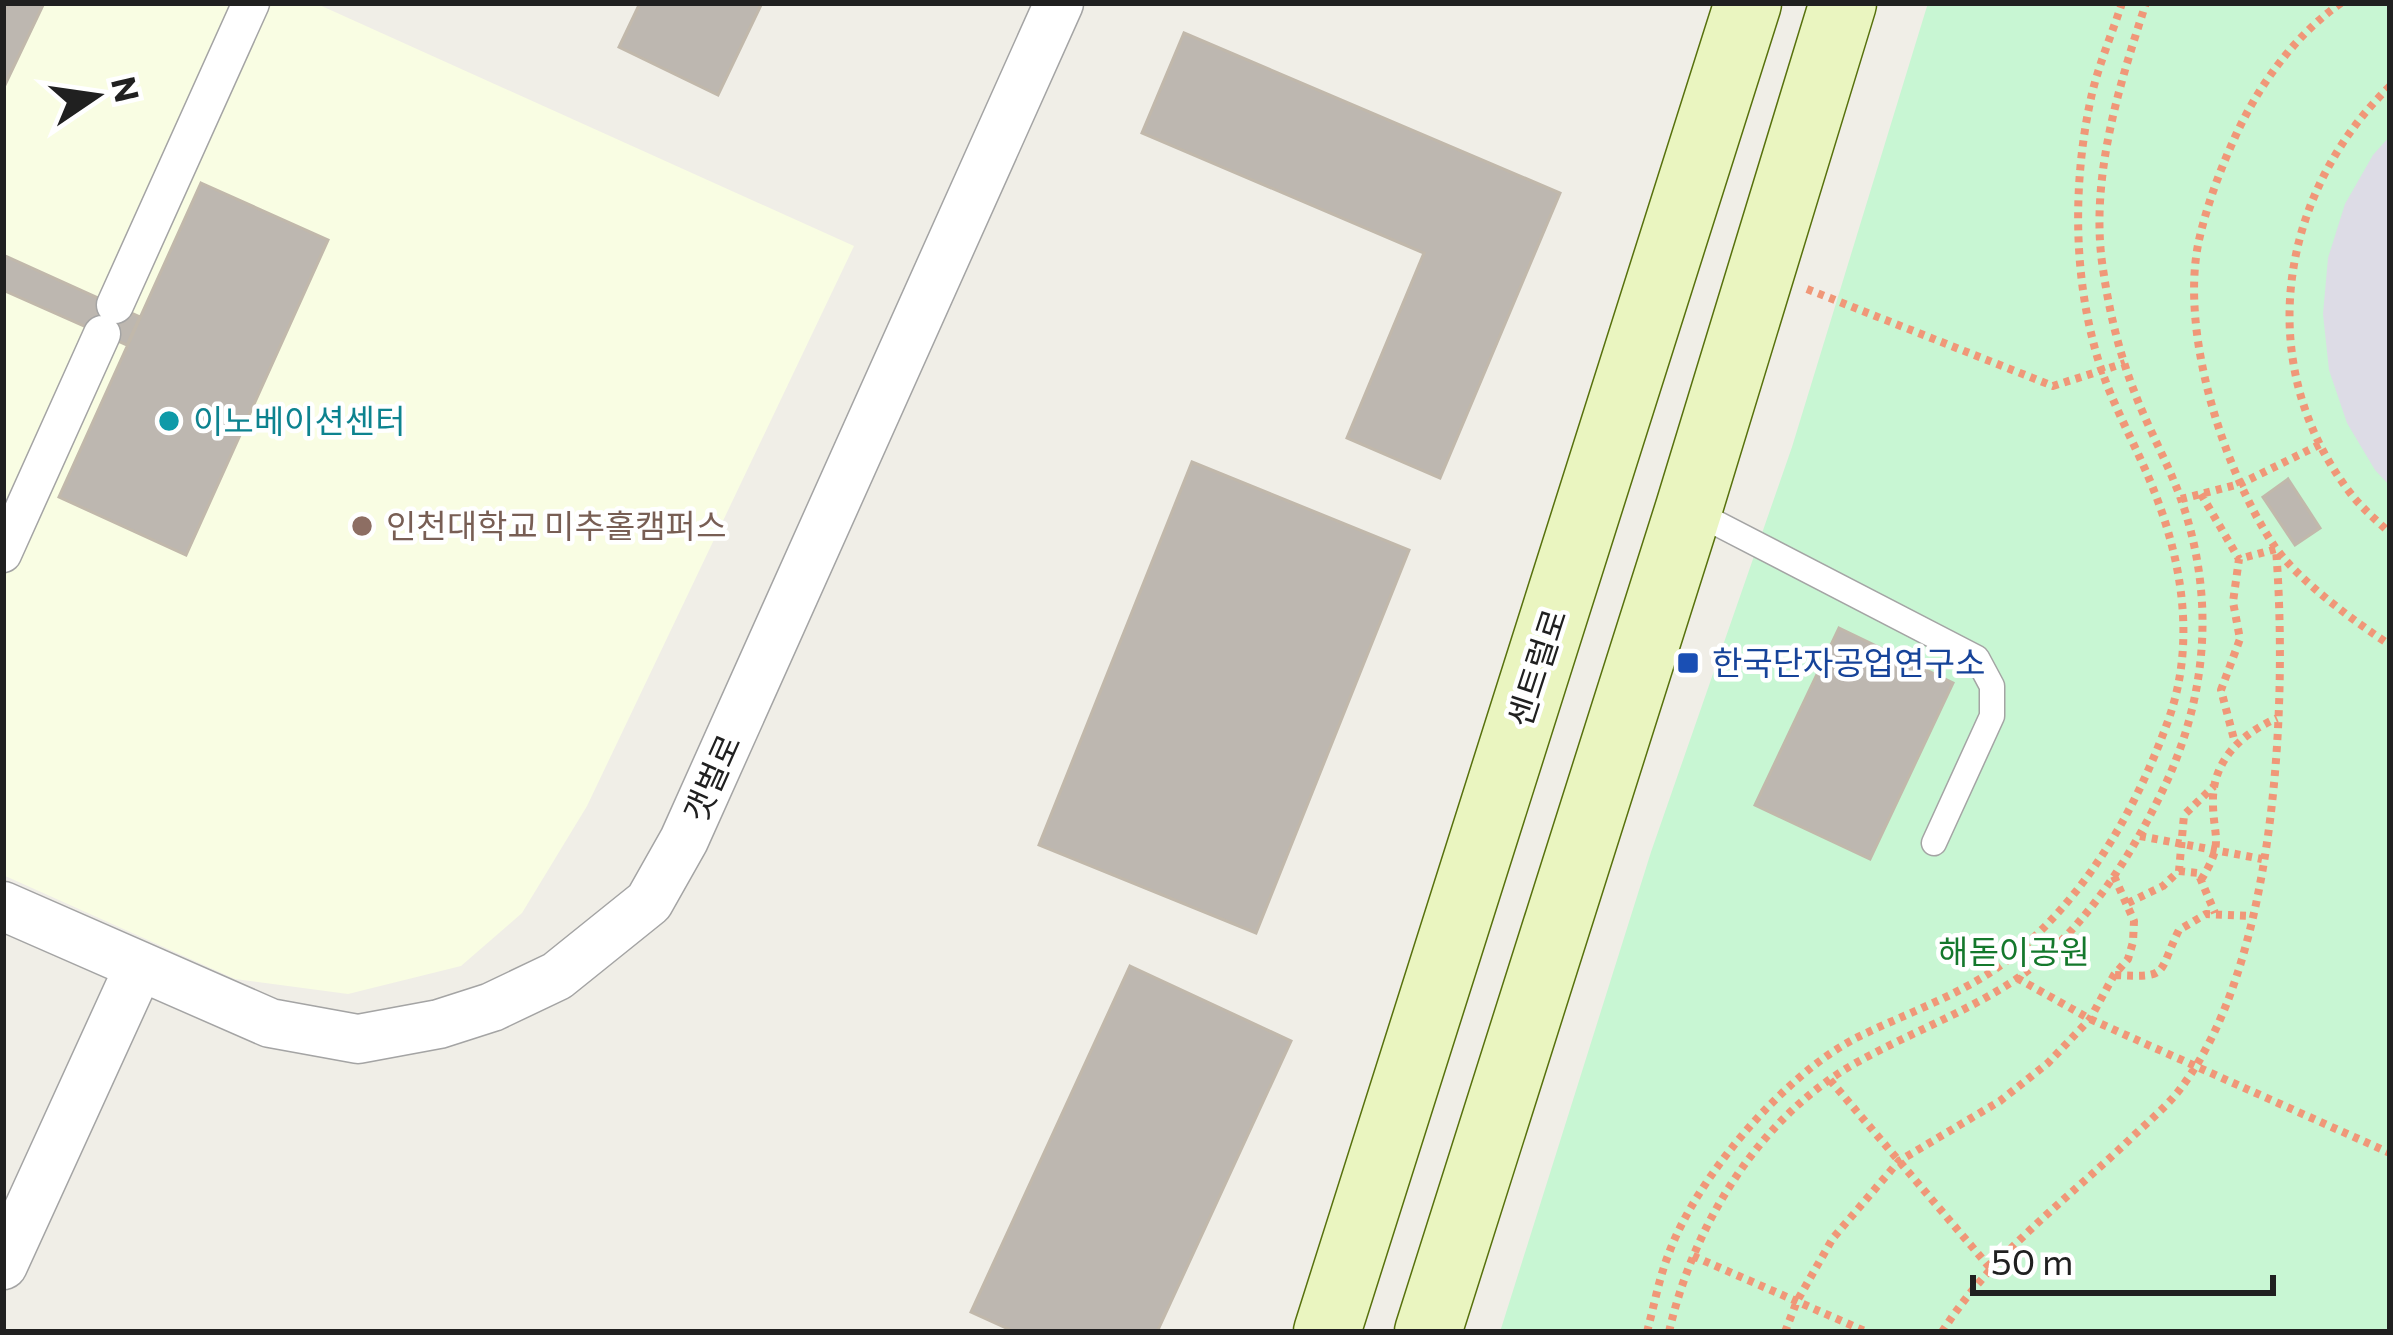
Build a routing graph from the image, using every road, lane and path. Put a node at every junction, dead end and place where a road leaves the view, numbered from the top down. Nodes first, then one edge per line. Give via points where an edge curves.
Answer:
1 (251, 3) edge
2 (1059, 3) edge
3 (1748, 3) edge
4 (1843, 3) edge
5 (2146, 3) edge
6 (2341, 3) edge
7 (2390, 86) edge
8 (1798, 286) dead end
9 (2125, 363) junction
10 (2321, 443) junction
11 (2240, 484) junction
12 (2200, 494) junction
13 (2181, 499) junction
14 (1689, 508) junction
15 (2390, 533) edge
16 (2276, 548) junction
17 (3, 554) edge
18 (2240, 559) junction
19 (2390, 645) edge
20 (2277, 718) junction
21 (2235, 743) junction
22 (2216, 785) junction
23 (2139, 836) junction
24 (1934, 843) dead end
25 (2179, 844) junction
26 (2217, 851) junction
27 (2262, 860) junction
28 (2180, 871) junction
29 (2114, 875) junction
30 (2200, 880) junction
31 (2128, 903) junction
32 (3, 906) edge
33 (2215, 913) junction
34 (2252, 916) junction
35 (139, 967) junction
36 (2114, 975) junction
37 (2018, 978) junction
38 (2090, 1019) junction
39 (2194, 1065) junction
40 (1830, 1080) junction
41 (2390, 1153) edge
42 (1899, 1161) junction
43 (1693, 1256) junction
44 (3, 1265) edge
45 (1991, 1269) junction
46 (1796, 1301) junction
47 (1327, 1332) edge
48 (1429, 1332) edge
49 (1669, 1332) edge
50 (1785, 1332) edge
51 (1868, 1332) edge
52 (1942, 1332) edge

1 - 17 street
2 - 35 street, 갯벌로 via 650,902 557,976 492,1007 358,1039 270,1023
3 - 47 main road, 센트럴로
4 - 14 main road
5 - 9 path via 2115,101 2103,175 2102,263
6 - 11 path via 2253,96 2198,244 2203,368
7 - 10 path via 2357,118 2321,175 2298,238 2289,305 2295,372
8 - 9 path via 2053,386
9 - 13 path
10 - 11 path
10 - 15 path via 2351,494
11 - 12 path
11 - 16 path
12 - 13 path
12 - 18 path
13 - 23 path via 2199,562 2202,666 2169,777
14 - 24 lane via 1977,658 1992,686 1992,716
14 - 48 main road
16 - 18 path
16 - 19 path
16 - 20 path
18 - 21 path via 2233,602 2240,639 2221,690
20 - 21 path
20 - 27 path
21 - 22 path
22 - 25 path via 2184,815
22 - 26 path
23 - 25 path
23 - 29 path
25 - 26 path
25 - 28 path
26 - 27 path
26 - 30 path
27 - 34 path
28 - 30 path
28 - 31 path
29 - 31 path
29 - 37 path via 2060,942
30 - 33 path
31 - 36 path via 2133,942
32 - 35 street, 갯벌로
33 - 34 path
33 - 36 path via 2179,930 2166,966 2151,977
34 - 39 path via 2224,1011
35 - 44 street
36 - 38 path
37 - 38 path
37 - 40 path
38 - 39 path
38 - 42 path via 2000,1101
39 - 41 path
39 - 45 path via 2177,1093
40 - 42 path
40 - 43 path via 1760,1144
42 - 45 path
42 - 46 path via 1833,1238
43 - 46 path
43 - 49 path
45 - 52 path
46 - 50 path
46 - 51 path

